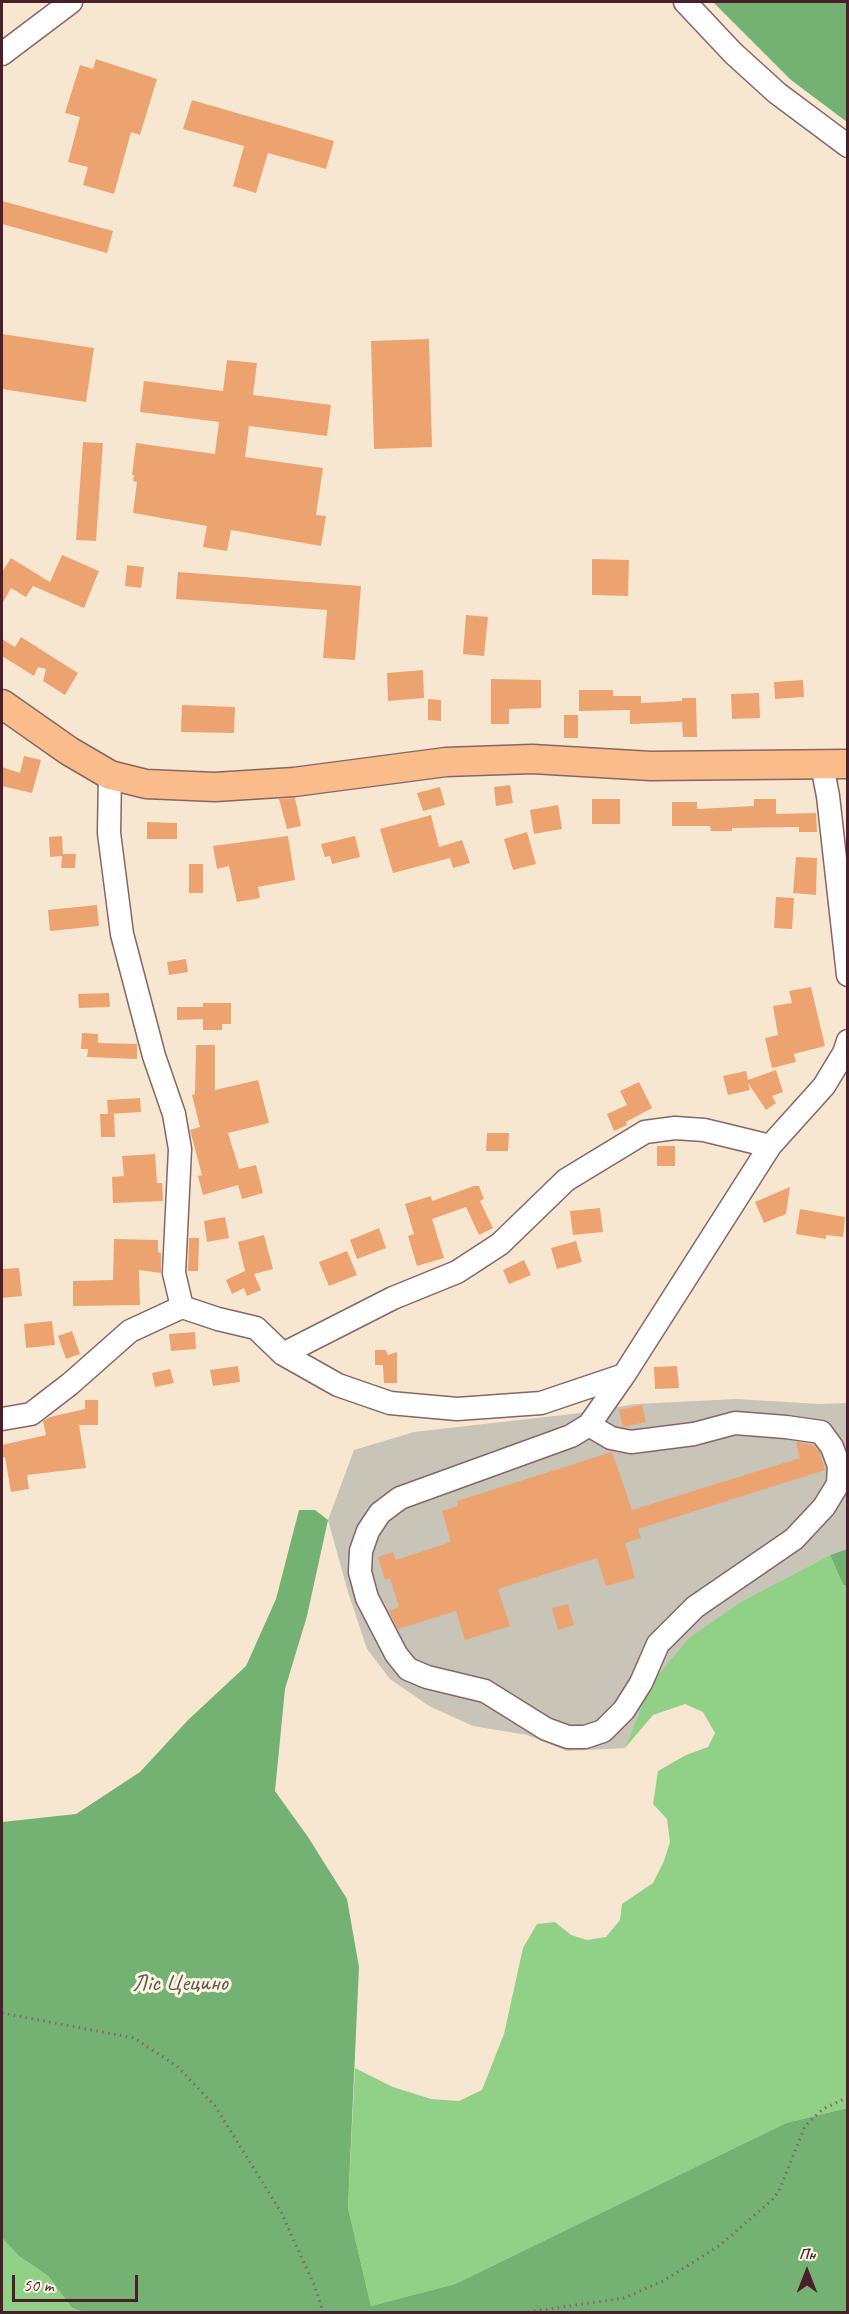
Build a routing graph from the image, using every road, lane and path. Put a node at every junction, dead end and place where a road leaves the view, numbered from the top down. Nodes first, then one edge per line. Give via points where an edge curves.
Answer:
1 (71, 2) edge
2 (685, 2) edge
3 (2, 54) edge
4 (848, 146) edge
5 (2, 704) edge
6 (835, 765) edge
7 (110, 775) junction
8 (848, 975) edge
9 (846, 1049) edge
10 (770, 1146) junction
11 (182, 1306) junction
12 (283, 1354) junction
13 (624, 1375) junction
14 (2, 1419) edge
15 (590, 1425) junction
16 (2, 2013) edge
17 (848, 2097) edge
18 (324, 2313) edge
19 (528, 2313) edge

1 - 3 street
2 - 4 street via 777,93
5 - 7 main road
6 - 7 main road via 651,766 532,759 457,762 294,782 215,787 146,784
6 - 8 street via 828,796
7 - 11 street via 109,833 122,934 154,1056 174,1114 180,1149 174,1273
9 - 10 street via 824,1086
10 - 12 street via 704,1130 645,1132 566,1180 500,1244 457,1272 393,1298
10 - 13 street
11 - 12 street via 256,1328
11 - 14 street via 130,1331 31,1414
12 - 13 street via 338,1385 390,1403 457,1409 541,1403
13 - 15 street
15 - 15 street via 571,1436 400,1498 380,1514 361,1551 360,1572 367,1598 408,1669 485,1691 546,1729 568,1737 603,1731 624,1710 658,1644 695,1607 794,1539 824,1507 837,1484 839,1466 832,1447 820,1432 735,1424 631,1442 611,1438
16 - 18 path via 134,2038 177,2066 215,2106 281,2212
17 - 19 path via 823,2109 805,2126 779,2191 718,2246 663,2281 624,2298

